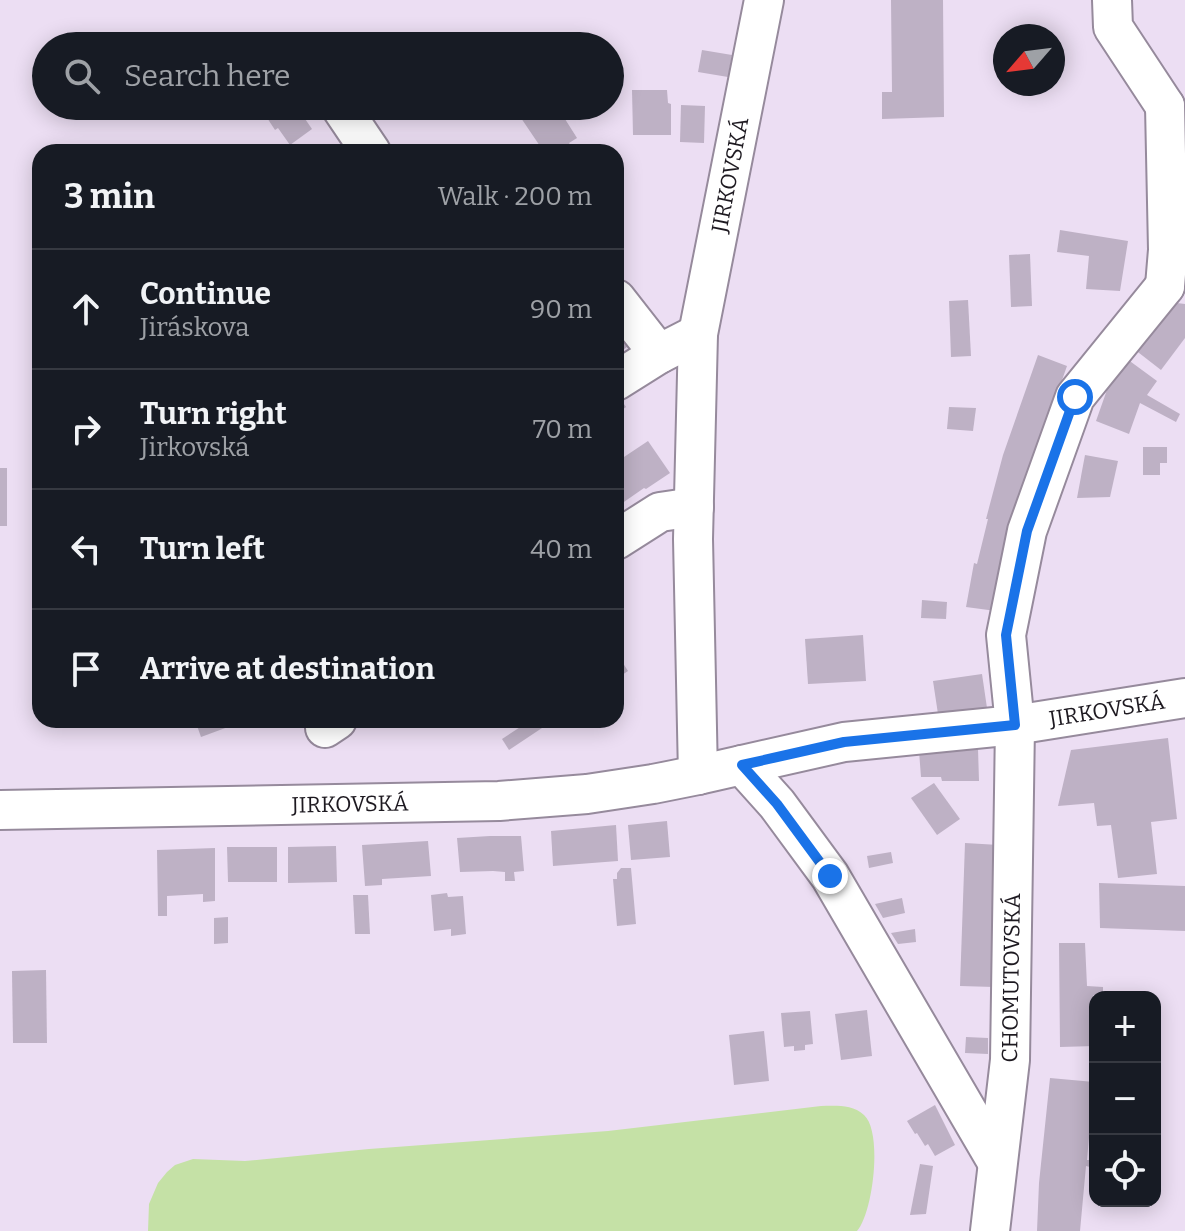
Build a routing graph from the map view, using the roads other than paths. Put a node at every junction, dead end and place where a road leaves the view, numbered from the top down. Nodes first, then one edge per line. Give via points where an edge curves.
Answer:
1 (1112, 0) edge
2 (763, 8) edge
3 (1175, 106) edge
4 (349, 120) edge
5 (366, 144) edge
6 (1175, 287) edge
7 (624, 309) edge
8 (698, 334) junction
9 (659, 354) junction
10 (624, 376) edge
11 (694, 507) junction
12 (624, 535) edge
13 (1185, 698) edge
14 (1015, 725) junction
15 (742, 765) junction
16 (698, 775) junction
17 (0, 810) edge
18 (997, 1162) junction
19 (990, 1231) edge

1 - 3 street via 1113,27
2 - 8 street, JIRKOVSKÁ
3 - 6 street via 1168,250
4 - 5 street
6 - 14 street, CHOMUTOVSKÁ via 1075,397 1027,531 1006,635
7 - 9 street
8 - 9 street
8 - 11 street, JIRKOVSKÁ
9 - 10 street
11 - 12 street via 660,512
11 - 16 street, JIRKOVSKÁ
13 - 14 street, JIRKOVSKÁ
14 - 15 street, JIRKOVSKÁ via 844,742
14 - 18 street, CHOMUTOVSKÁ via 1010,1060
15 - 16 street, JIRKOVSKÁ
15 - 18 street via 830,876
16 - 17 street, JIRKOVSKÁ via 587,794 499,801
18 - 19 street, CHOMUTOVSKÁ

